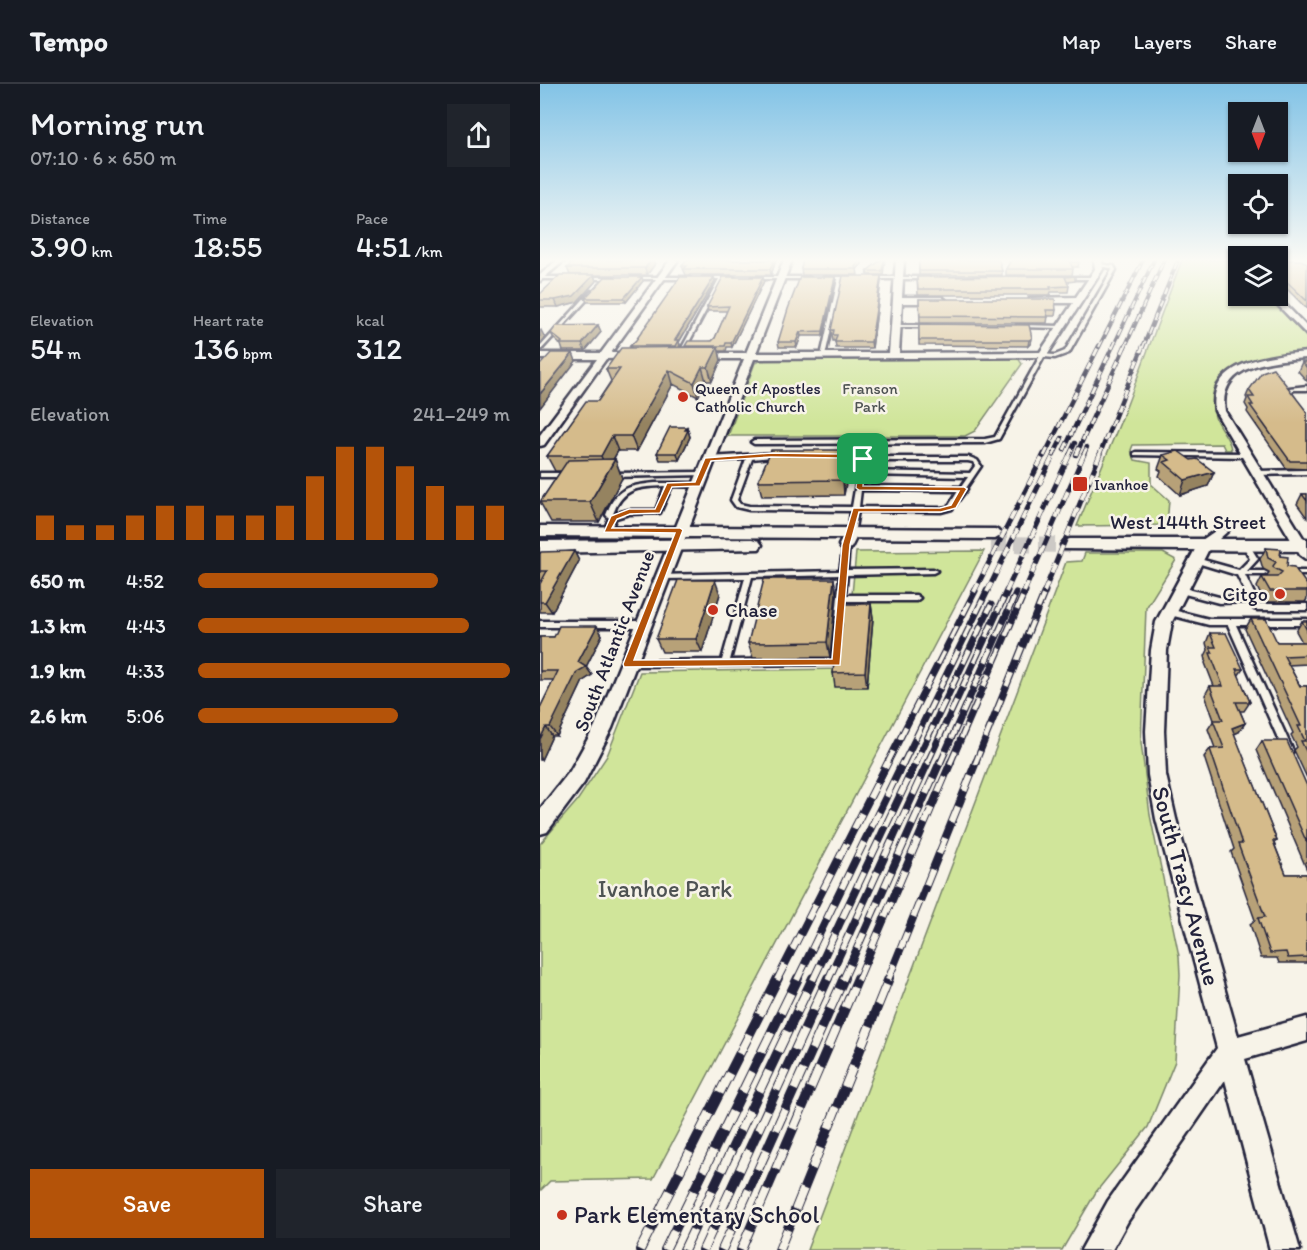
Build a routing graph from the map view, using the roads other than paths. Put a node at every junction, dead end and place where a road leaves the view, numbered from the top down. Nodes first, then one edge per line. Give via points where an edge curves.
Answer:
1 (572, 314) edge
2 (634, 314) edge
3 (700, 314) edge
4 (766, 314) edge
5 (832, 314) edge
6 (897, 314) edge
7 (1070, 314) edge
8 (1088, 314) edge
9 (1290, 314) edge
10 (896, 326) junction
11 (941, 326) edge
12 (1008, 326) edge
13 (1062, 327) junction
14 (1307, 332) edge
15 (540, 350) edge
16 (894, 355) junction
17 (1043, 355) junction
18 (1307, 355) edge
19 (540, 356) edge
20 (604, 356) junction
21 (647, 356) edge
22 (674, 356) joint
23 (749, 356) junction
24 (823, 356) junction
25 (1307, 388) edge
26 (1294, 402) edge
27 (754, 442) dead end
28 (540, 443) edge
29 (1136, 454) dead end
30 (782, 455) edge
31 (1245, 455) junction
32 (829, 456) edge
33 (750, 457) junction
34 (708, 459) junction
35 (863, 459) junction
36 (1256, 472) junction
37 (1307, 472) edge
38 (861, 473) junction
39 (540, 475) edge
40 (575, 475) edge
41 (598, 475) edge
42 (972, 475) junction
43 (700, 480) junction
44 (669, 485) junction
45 (859, 488) junction
46 (964, 489) junction
47 (856, 509) junction
48 (610, 524) junction
49 (540, 531) edge
50 (1221, 531) junction
51 (676, 538) junction
52 (993, 539) tunnel mouth
53 (848, 540) junction
54 (1303, 541) edge
55 (1246, 545) junction
56 (540, 547) edge
57 (1200, 553) junction
58 (1288, 562) edge
59 (933, 571) dead end
60 (1240, 573) junction
61 (1264, 573) dead end
62 (1290, 573) junction
63 (1307, 573) edge
64 (843, 574) junction
65 (748, 575) junction
66 (661, 578) junction
67 (1299, 582) edge
68 (1180, 590) junction
69 (842, 598) junction
70 (916, 598) dead end
71 (1253, 599) junction
72 (1307, 607) edge
73 (1169, 612) junction
74 (1231, 622) junction
75 (1307, 622) edge
76 (540, 624) edge
77 (643, 624) junction
78 (725, 663) junction
79 (628, 664) junction
80 (1293, 763) edge
81 (540, 825) edge
82 (1307, 1029) edge
83 (1230, 1051) junction
84 (1096, 1250) edge
85 (1285, 1250) edge

1 - 15 lane
2 - 20 street
3 - 22 lane
4 - 23 street, South Atlantic Avenue
5 - 24 lane
6 - 10 street
7 - 13 street
8 - 17 lane via 1067,352 1055,357
9 - 14 street
10 - 11 lane
10 - 16 street
12 - 13 lane
13 - 17 street
16 - 17 street
16 - 24 street
17 - 27 lane via 992,441
18 - 31 street via 1262,361 1227,377 1219,392 1220,411
19 - 20 street
20 - 21 street
20 - 28 street
22 - 23 street
23 - 24 street
23 - 34 street, South Atlantic Avenue
25 - 26 lane via 1289,391
29 - 31 lane
30 - 33 lane
31 - 36 street
32 - 35 lane
33 - 34 lane
33 - 47 lane via 734,500 738,506
34 - 43 street, South Atlantic Avenue
35 - 38 lane
35 - 42 lane via 969,459 978,466
36 - 37 lane
36 - 54 street
38 - 42 lane
38 - 45 lane
39 - 40 lane
41 - 43 lane
42 - 46 lane
43 - 44 lane
43 - 51 street, South Atlantic Avenue
44 - 48 lane via 658,512 629,512
44 - 48 lane via 642,485 624,491 609,515
45 - 46 lane
45 - 47 lane
46 - 47 lane via 954,506 941,510
47 - 53 lane
48 - 49 street
48 - 51 street
50 - 54 street, West 144th Street
50 - 57 street, South Tracy Avenue
50 - 57 street, West 144th Street via 1072,539
51 - 53 street
51 - 56 street
51 - 66 street, South Atlantic Avenue
52 - 53 street
53 - 64 lane
54 - 55 street, West 144th Street
55 - 57 street, West 144th Street
55 - 60 lane via 1255,563
57 - 60 lane
57 - 68 street, South Tracy Avenue
58 - 62 lane
59 - 64 lane
60 - 61 lane
60 - 71 lane via 1249,582
62 - 63 lane
62 - 67 lane
64 - 65 lane
64 - 69 lane
65 - 66 lane
65 - 78 lane
66 - 77 street, South Atlantic Avenue
68 - 71 lane via 1218,600
68 - 73 street, South Tracy Avenue
69 - 70 lane
69 - 78 lane via 836,662
71 - 72 lane via 1257,607
73 - 74 lane via 1209,622
73 - 83 street, South Tracy Avenue via 1159,650 1157,775
74 - 75 lane
74 - 80 lane
76 - 77 lane
77 - 79 street, South Atlantic Avenue
78 - 79 lane
79 - 81 street, South Atlantic Avenue via 591,755
82 - 83 street
83 - 84 street via 1118,1211
83 - 85 street, South Tracy Avenue

